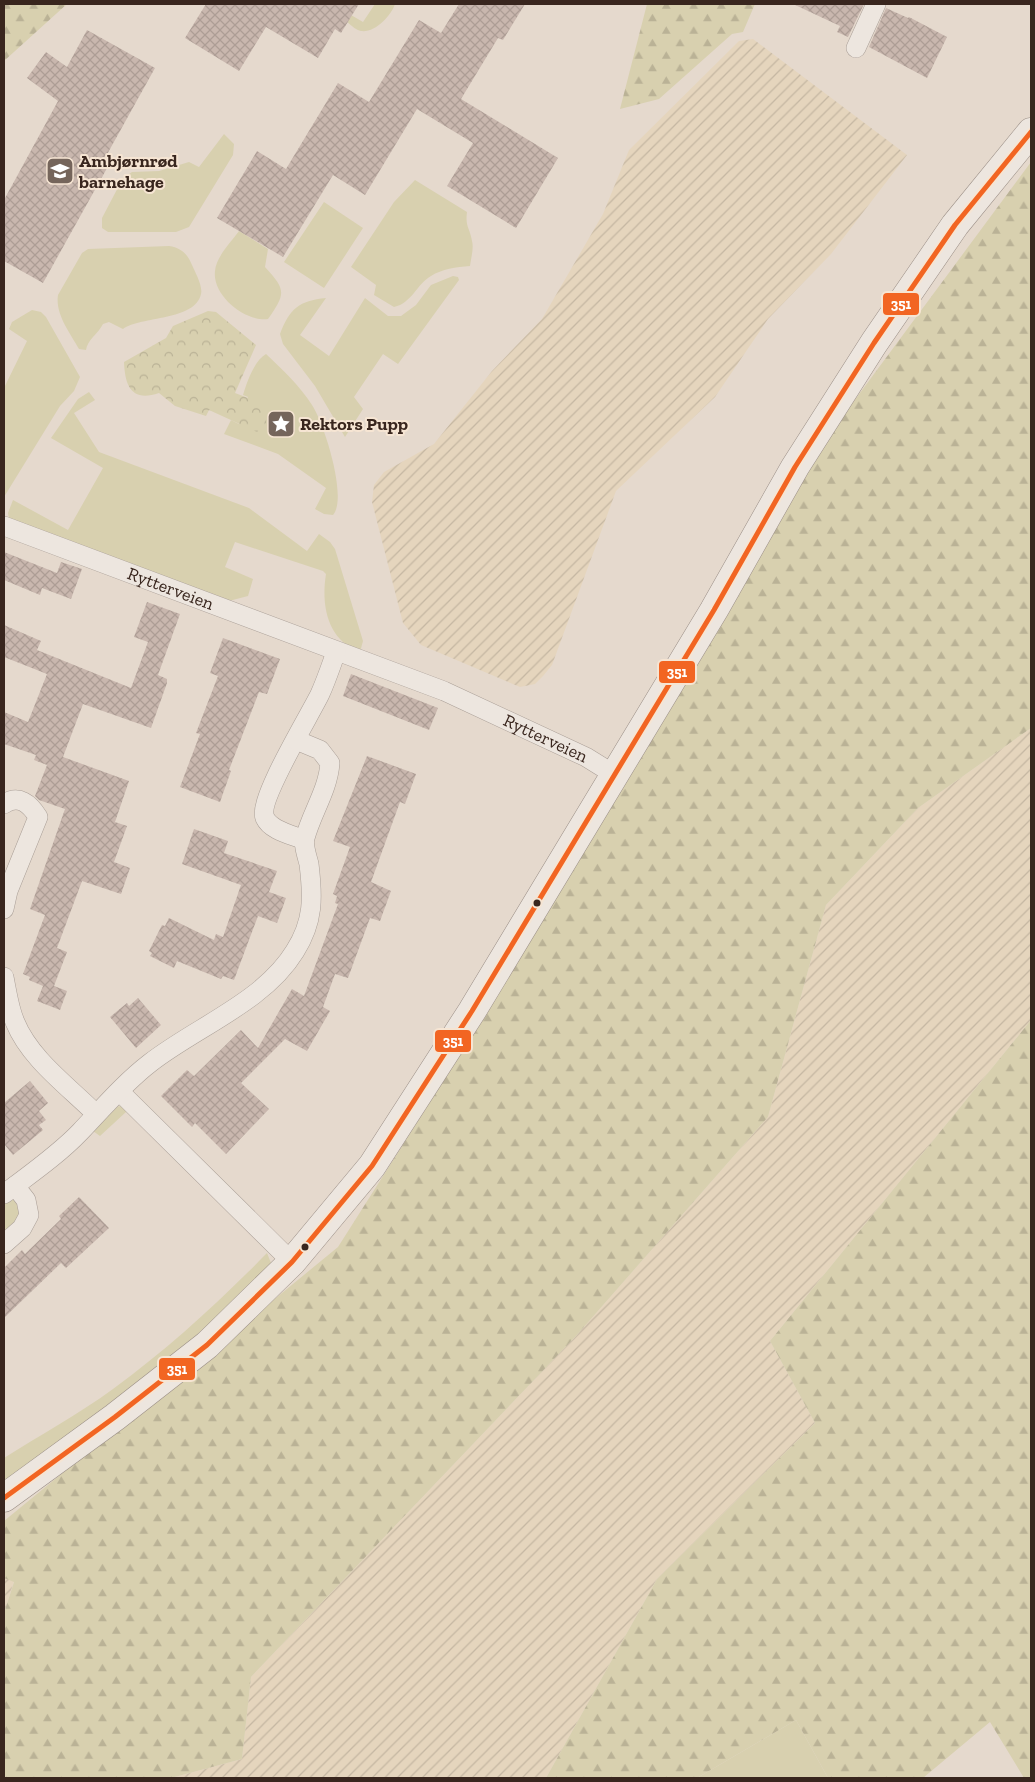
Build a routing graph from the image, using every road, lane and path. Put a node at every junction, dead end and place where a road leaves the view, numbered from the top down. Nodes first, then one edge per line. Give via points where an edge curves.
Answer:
1 (876, 4) edge
2 (856, 48) dead end
3 (1031, 132) edge
4 (4, 526) edge
5 (336, 652) junction
6 (296, 740) junction
7 (614, 776) junction
8 (4, 804) edge
9 (304, 840) junction
10 (6, 890) edge
11 (4, 909) edge
12 (4, 977) edge
13 (120, 1092) junction
14 (96, 1114) junction
15 (9, 1190) edge
16 (4, 1244) edge
17 (292, 1262) junction
18 (4, 1498) edge

1 - 2 street
3 - 7 street via 955,225 874,343 795,467
4 - 5 street, Rytterveien
5 - 6 street via 321,693
5 - 7 street, Rytterveien via 444,691 586,757
6 - 9 street via 320,750 330,763 328,778
6 - 9 street via 283,758 264,815 272,826
7 - 17 street via 420,1094 372,1166
8 - 10 street via 10,800 23,801 38,817
9 - 13 street via 313,893 310,916 295,951 270,981 249,999 194,1031 149,1064
10 - 11 street
12 - 14 street via 14,1022 25,1041
13 - 14 street
13 - 17 street
14 - 15 street via 79,1133
15 - 16 street via 26,1200 29,1216 22,1228
17 - 18 street via 207,1345

